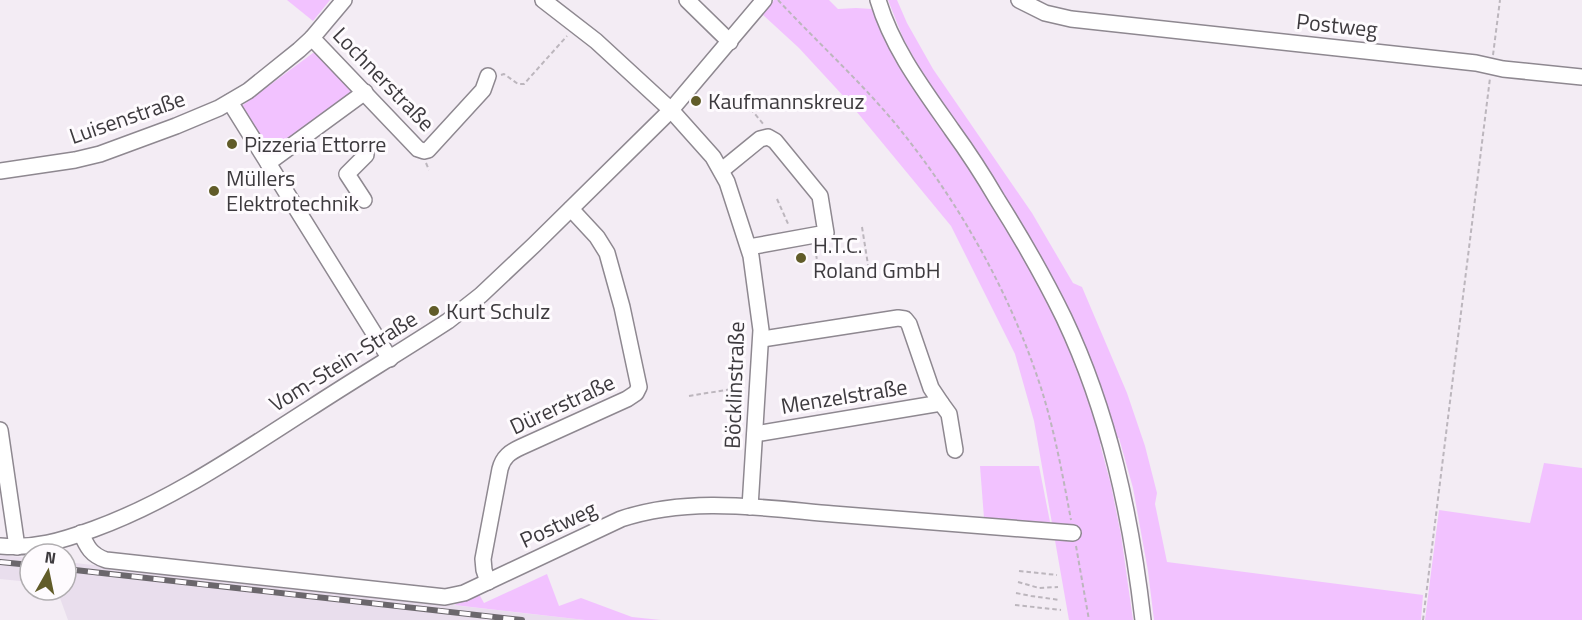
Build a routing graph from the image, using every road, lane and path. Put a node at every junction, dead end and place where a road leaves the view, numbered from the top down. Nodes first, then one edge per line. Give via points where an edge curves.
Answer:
1 (344, 0) edge
2 (543, 0) edge
3 (687, 0) edge
4 (764, 0) edge
5 (778, 0) edge
6 (878, 0) edge
7 (1019, 0) edge
8 (1500, 0) edge
9 (576, 25) junction
10 (312, 38) junction
11 (730, 42) junction
12 (1492, 67) junction
13 (488, 76) joint
14 (1582, 77) edge
15 (365, 92) junction
16 (741, 97) dead end
17 (230, 102) junction
18 (671, 110) junction
19 (769, 130) dead end
20 (366, 155) dead end
21 (268, 163) junction
22 (722, 170) junction
23 (0, 171) edge
24 (777, 199) dead end
25 (364, 200) dead end
26 (571, 209) junction
27 (862, 227) dead end
28 (813, 236) junction
29 (794, 239) junction
30 (749, 246) junction
31 (869, 270) dead end
32 (819, 274) dead end
33 (762, 339) junction
34 (390, 359) junction
35 (759, 385) junction
36 (689, 396) dead end
37 (941, 403) junction
38 (0, 430) edge
39 (755, 434) junction
40 (955, 450) dead end
41 (750, 507) junction
42 (81, 533) junction
43 (1074, 533) junction
44 (0, 546) edge
45 (17, 547) junction
46 (1019, 571) dead end
47 (1057, 575) dead end
48 (488, 582) junction
49 (1018, 582) dead end
50 (1058, 586) dead end
51 (1016, 593) dead end
52 (1060, 600) dead end
53 (1015, 605) dead end
54 (1061, 610) dead end
55 (1089, 620) edge
56 (1143, 620) edge
57 (1423, 620) edge

1 - 10 street, Luisenstraße
2 - 9 street, Böcklinstraße
3 - 11 street
4 - 11 street, Vom-Stein-Straße
5 - 43 path via 895,123 973,236 1008,305 1040,384
6 - 56 street via 903,56 997,199 1064,318 1090,380 1112,451 1132,535
7 - 12 street, Postweg via 1045,13 1071,19
8 - 12 path
9 - 13 path via 524,84 504,74
9 - 18 street, Böcklinstraße
10 - 15 street, Lochnerstraße
10 - 17 street, Luisenstraße
11 - 18 street, Vom-Stein-Straße
12 - 14 street, Postweg
12 - 57 path
13 - 15 street, Lochnerstraße via 483,90 424,151
15 - 21 street
16 - 19 path
17 - 21 street
17 - 23 street, Luisenstraße via 100,154
18 - 22 street, Böcklinstraße
18 - 26 street, Vom-Stein-Straße
20 - 25 street via 347,174
21 - 34 street
22 - 28 street via 760,139 771,138 820,196 826,233
22 - 30 street, Böcklinstraße
24 - 29 path
26 - 34 street, Vom-Stein-Straße via 462,311
26 - 48 street, Dürerstraße via 607,253 639,387 627,399 521,447 504,459 483,559
27 - 31 path
28 - 29 street
28 - 32 path
29 - 30 street
30 - 33 street, Böcklinstraße
33 - 35 street, Böcklinstraße
33 - 37 street, Menzelstraße via 901,318 909,324
34 - 42 street, Vom-Stein-Straße via 170,496
35 - 36 path
35 - 39 street, Böcklinstraße
37 - 39 street, Menzelstraße
37 - 40 street, Menzelstraße via 949,414
38 - 45 street
39 - 41 street, Böcklinstraße
41 - 43 street, Postweg
41 - 48 street, Postweg via 695,505 628,517
42 - 45 street, Vom-Stein-Straße
42 - 48 street, Postweg via 87,548 106,560 439,597 458,595
43 - 55 path
44 - 45 street, Vom-Stein-Straße
46 - 47 path
49 - 50 path via 1039,588
51 - 52 path
53 - 54 path

